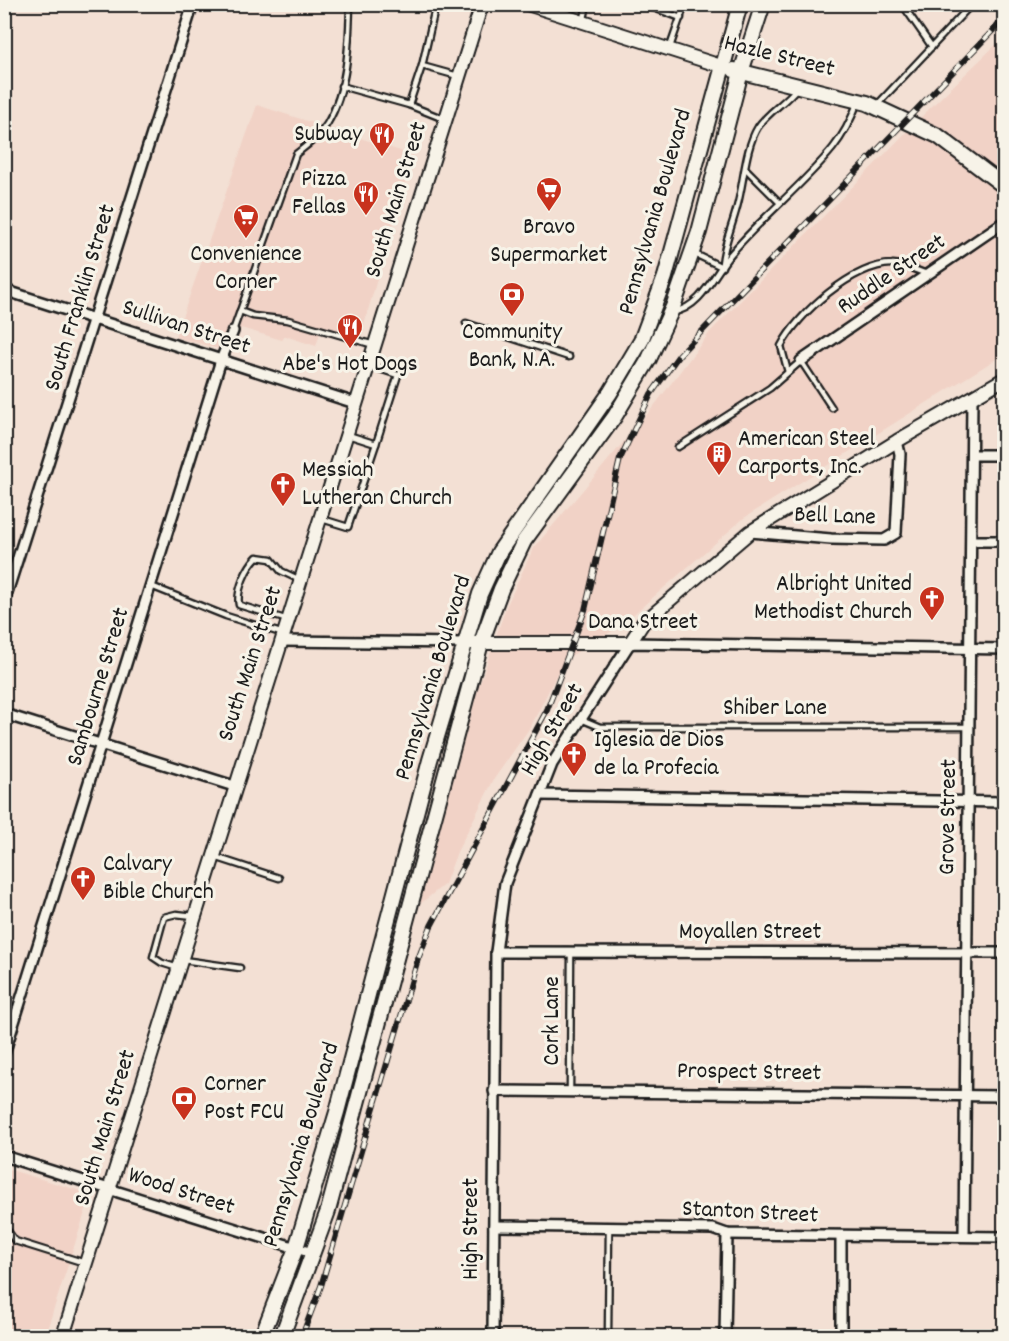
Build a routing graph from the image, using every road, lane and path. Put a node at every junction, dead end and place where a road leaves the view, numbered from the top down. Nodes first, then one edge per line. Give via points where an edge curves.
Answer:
1 (193, 4) edge
2 (350, 4) edge
3 (436, 4) edge
4 (482, 4) edge
5 (527, 4) edge
6 (587, 4) edge
7 (643, 4) edge
8 (685, 4) edge
9 (740, 4) edge
10 (763, 4) edge
11 (902, 4) edge
12 (972, 4) edge
13 (681, 18) junction
14 (583, 22) junction
15 (932, 47) junction
16 (669, 50) junction
17 (422, 66) junction
18 (721, 66) junction
19 (741, 72) junction
20 (458, 76) junction
21 (341, 86) junction
22 (799, 87) junction
23 (859, 100) junction
24 (409, 105) junction
25 (875, 107) junction
26 (445, 119) junction
27 (747, 169) junction
28 (1005, 186) edge
29 (779, 202) junction
30 (1005, 222) edge
31 (692, 252) junction
32 (722, 267) junction
33 (927, 274) junction
34 (5, 293) edge
35 (240, 310) junction
36 (671, 312) junction
37 (95, 320) junction
38 (466, 323) dead end
39 (233, 331) joint
40 (374, 345) junction
41 (569, 357) dead end
42 (221, 360) junction
43 (801, 361) junction
44 (367, 365) junction
45 (788, 372) junction
46 (1005, 379) edge
47 (972, 398) junction
48 (356, 403) junction
49 (832, 408) dead end
50 (346, 434) junction
51 (897, 441) junction
52 (376, 444) junction
53 (678, 447) dead end
54 (972, 455) junction
55 (1005, 455) edge
56 (320, 518) junction
57 (750, 532) junction
58 (972, 541) junction
59 (1005, 541) edge
60 (300, 580) junction
61 (151, 586) junction
62 (4, 602) edge
63 (288, 620) junction
64 (282, 637) junction
65 (463, 643) junction
66 (480, 643) junction
67 (630, 643) junction
68 (970, 649) junction
69 (1005, 649) edge
70 (4, 714) edge
71 (581, 719) junction
72 (970, 727) junction
73 (102, 746) junction
74 (234, 786) junction
75 (540, 795) junction
76 (969, 802) junction
77 (1005, 802) edge
78 (213, 856) junction
79 (279, 878) dead end
80 (194, 916) junction
81 (571, 951) junction
82 (496, 952) junction
83 (967, 953) junction
84 (1005, 953) edge
85 (179, 964) junction
86 (240, 968) dead end
87 (4, 1054) edge
88 (494, 1091) junction
89 (570, 1091) junction
90 (964, 1095) junction
91 (1005, 1096) edge
92 (4, 1156) edge
93 (110, 1189) junction
94 (4, 1226) edge
95 (494, 1226) junction
96 (609, 1227) junction
97 (727, 1234) junction
98 (841, 1236) junction
99 (964, 1236) junction
100 (1005, 1237) edge
101 (296, 1248) junction
102 (312, 1253) junction
103 (85, 1263) junction
104 (63, 1336) edge
105 (262, 1336) edge
106 (282, 1336) edge
107 (493, 1336) edge
108 (608, 1336) edge
109 (725, 1336) edge
110 (841, 1336) edge

1 - 37 street, South Franklin Street
2 - 21 lane via 348,56
3 - 17 lane
4 - 20 street, South Main Street
5 - 14 street, Hazle Street
6 - 14 lane
7 - 13 lane
8 - 13 lane
9 - 18 main road, Pennsylvania Boulevard
10 - 19 main road, Pennsylvania Boulevard
11 - 15 lane
12 - 15 lane
13 - 16 lane
14 - 16 street, Hazle Street
15 - 25 lane
16 - 18 street, Hazle Street
17 - 20 lane
17 - 24 lane
18 - 19 main road, Hazle Street
18 - 65 main road, Pennsylvania Boulevard via 665,277 641,341 610,393 499,552
19 - 22 main road, Hazle Street
19 - 31 main road, Pennsylvania Boulevard
20 - 26 street, South Main Street
21 - 24 lane
21 - 35 lane via 328,123 317,138 296,154
22 - 23 main road, Hazle Street
22 - 27 lane via 759,126 749,144
23 - 25 main road, Hazle Street
23 - 29 lane via 850,124 833,149
24 - 26 lane
25 - 28 main road, Hazle Street via 938,136
26 - 40 street, South Main Street
27 - 29 lane
27 - 32 lane via 724,244
29 - 32 lane
30 - 33 street, Ruddle Street
31 - 32 lane
31 - 36 main road, Pennsylvania Boulevard
32 - 36 lane via 693,304
33 - 43 street, Ruddle Street
33 - 45 lane via 893,263 863,270 804,313 790,328 781,346
34 - 37 street, Sullivan Street
35 - 39 lane
35 - 40 lane
36 - 66 main road, Pennsylvania Boulevard via 650,359 615,416 524,541
37 - 42 street, Sullivan Street
37 - 62 street, South Franklin Street
38 - 41 lane
39 - 42 street, Sambourne Street
40 - 44 street, South Main Street
42 - 48 street, Sullivan Street
42 - 61 street, Sambourne Street
43 - 45 lane
43 - 49 lane
44 - 48 street, South Main Street
44 - 52 lane via 398,375
45 - 53 lane via 770,388
46 - 47 street, High Street
47 - 51 street, High Street
47 - 54 street, Grove Street
48 - 50 street, South Main Street
50 - 52 lane
50 - 56 street, South Main Street
51 - 57 street, High Street
51 - 57 street, Bell Lane via 900,454 896,533 884,540
52 - 56 lane via 348,527
54 - 55 street
54 - 58 street, Grove Street
56 - 60 street, South Main Street
57 - 67 street, High Street via 643,623
58 - 59 street
58 - 68 street, Grove Street
60 - 63 street, South Main Street
60 - 63 lane via 281,571 271,559 257,557 249,566 238,596 239,604
61 - 64 lane
61 - 73 street, Sambourne Street
63 - 64 street, South Main Street
64 - 65 street, Dana Street
64 - 74 street, South Main Street
65 - 66 street, Dana Street
65 - 101 main road, Pennsylvania Boulevard via 346,1080
66 - 67 street, Dana Street
66 - 102 main road, Pennsylvania Boulevard via 328,1211
67 - 68 street, Dana Street
67 - 71 street, High Street
68 - 69 street, Dana Street
68 - 72 street, Grove Street
70 - 73 street
71 - 72 lane, Shiber Lane via 600,727
71 - 75 street, High Street via 552,764
72 - 76 street, Grove Street
73 - 74 street
73 - 87 street, Sambourne Street
74 - 78 street, South Main Street
75 - 76 street
75 - 82 street, High Street via 505,883
76 - 77 street
76 - 83 street, Grove Street
78 - 79 lane
78 - 80 street, South Main Street
80 - 85 street, South Main Street
80 - 85 lane via 164,917 160,925 153,957 162,963
81 - 82 street, Moyallen Street
81 - 83 street, Moyallen Street
81 - 89 lane, Cork Lane
82 - 88 street, High Street
83 - 84 street, Moyallen Street
83 - 90 street, Grove Street
85 - 86 lane
85 - 93 street, South Main Street
88 - 89 street, Prospect Street
88 - 95 street, High Street
89 - 90 street, Prospect Street
90 - 91 street, Prospect Street
90 - 99 street, Grove Street
92 - 93 street, Wood Street
93 - 101 street, Wood Street
93 - 103 street, South Main Street
94 - 103 lane via 15,1241
95 - 96 street, Stanton Street
95 - 107 street, High Street
96 - 97 street, Stanton Street via 713,1228
96 - 108 lane
97 - 98 street, Stanton Street
97 - 109 street
98 - 99 street, Stanton Street
98 - 110 street
99 - 100 street, Stanton Street
101 - 102 street, Wood Street
101 - 105 main road, Pennsylvania Boulevard
102 - 106 main road, Pennsylvania Boulevard
103 - 104 street, South Main Street

